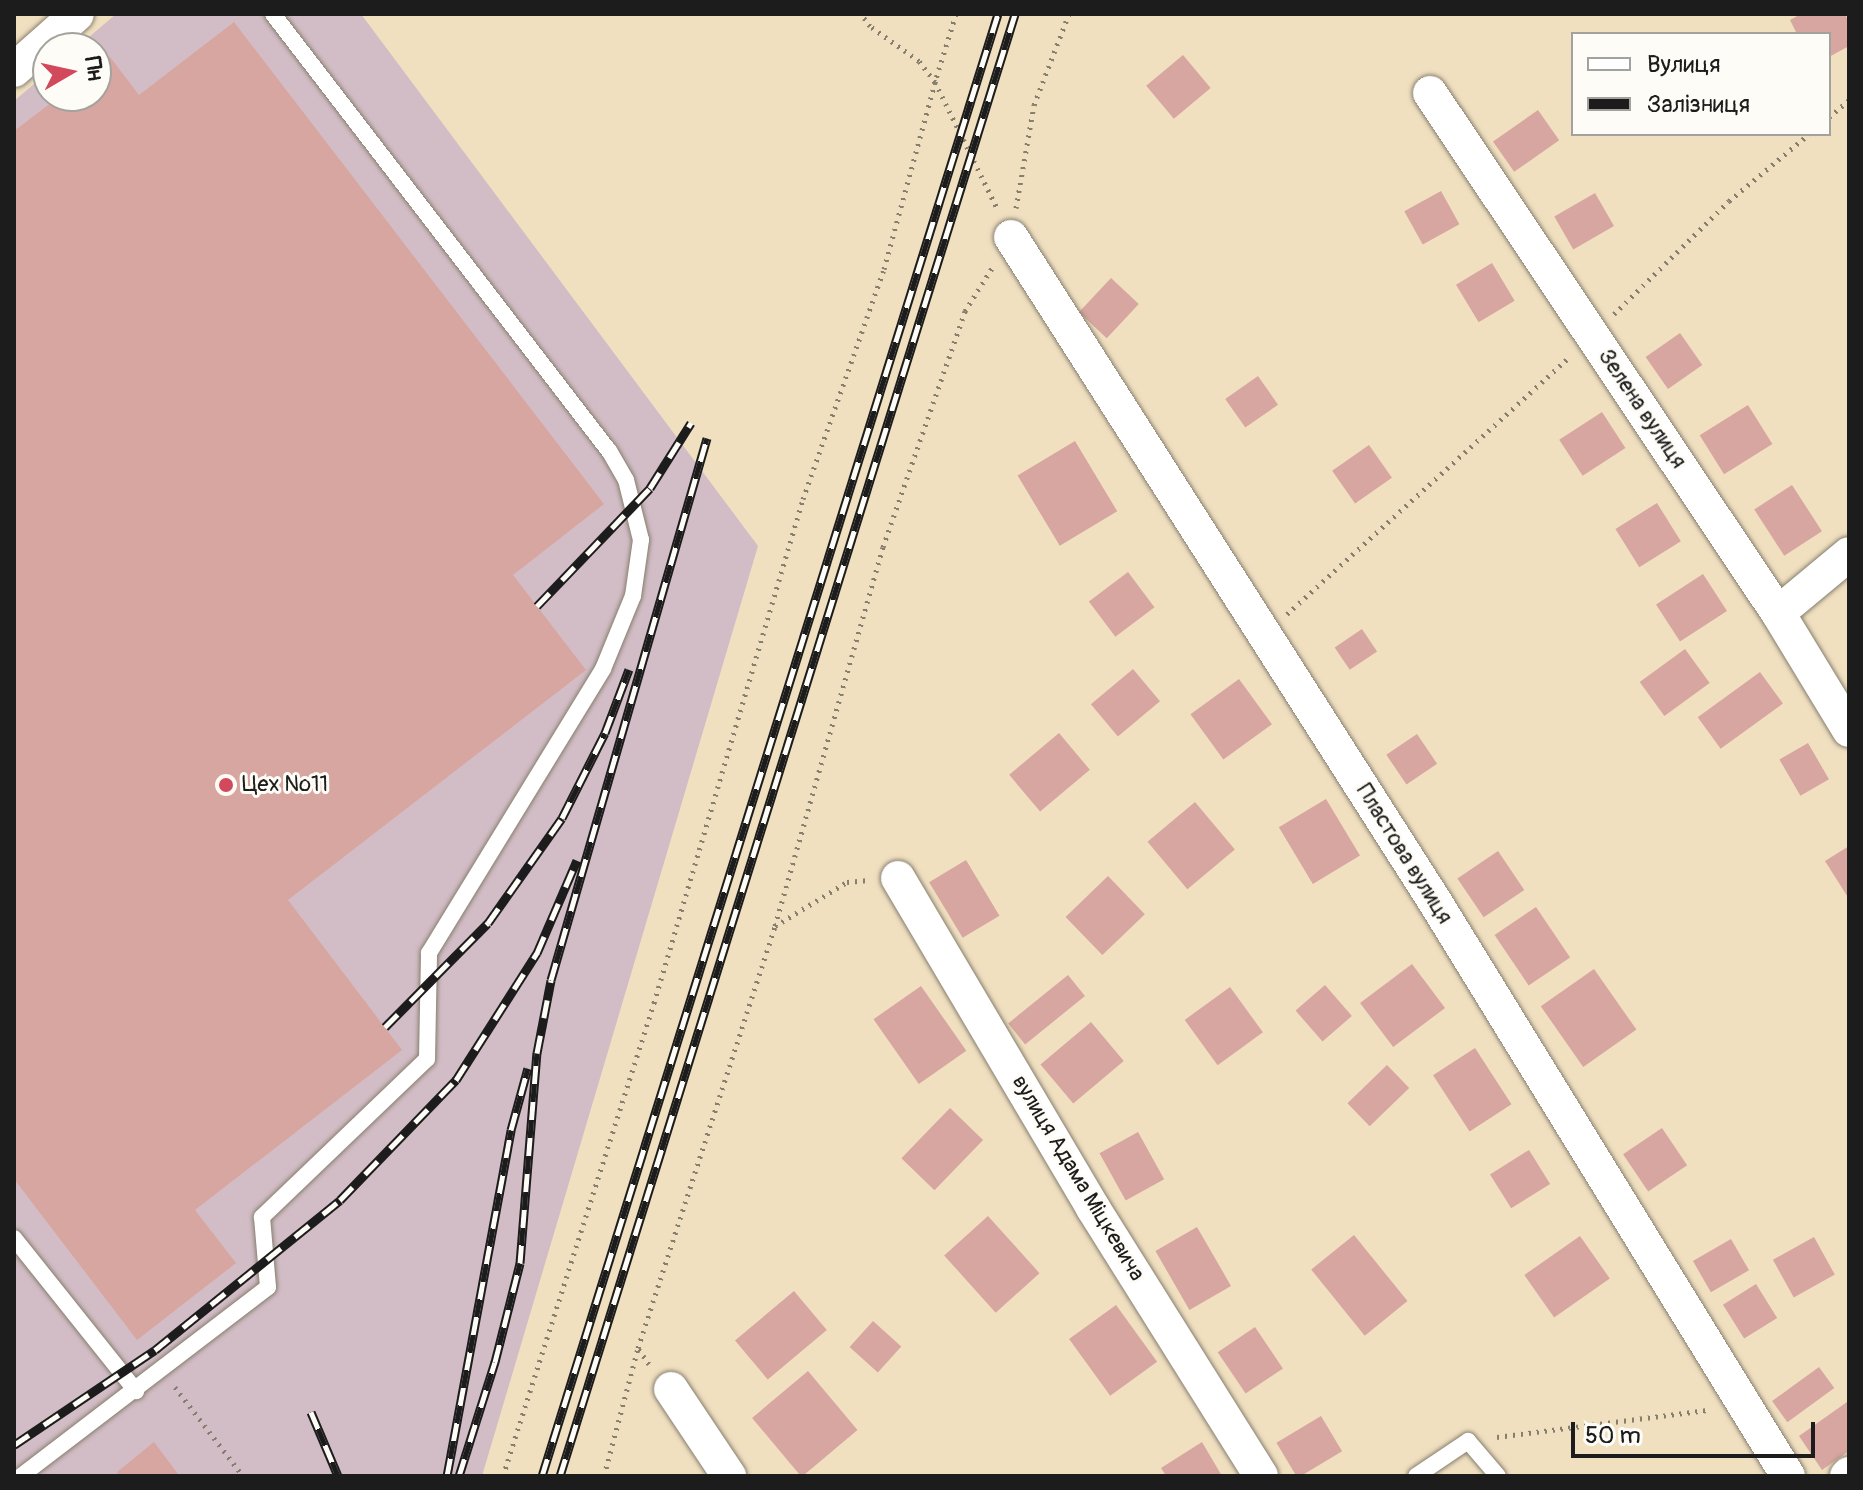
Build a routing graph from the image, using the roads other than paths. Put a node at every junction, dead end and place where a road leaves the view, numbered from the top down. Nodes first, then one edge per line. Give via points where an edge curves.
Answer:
1 (77, 14) edge
2 (273, 14) edge
3 (14, 70) edge
4 (1430, 93) dead end
5 (1011, 237) road end
6 (1849, 554) edge
7 (1778, 613) junction
8 (1849, 730) edge
9 (898, 878) road end
10 (14, 1238) edge
11 (671, 1389) road end
12 (136, 1391) junction
13 (21, 1476) edge
14 (729, 1476) edge
15 (1261, 1476) edge
16 (1416, 1476) edge
17 (1498, 1476) edge
18 (1788, 1476) edge

1 - 3 street
2 - 12 lane via 609,451 626,480 641,540 633,596 603,669 429,953 427,1059 262,1217 268,1287
4 - 7 street, Зелена вулиця
5 - 18 street, Пластова вулиця via 1437,905
6 - 7 street
7 - 8 street, Зелена вулиця
9 - 15 street, вулиця Адама Міцкевича via 1093,1208
10 - 12 lane
11 - 14 street
12 - 13 lane
16 - 17 lane via 1468,1441

